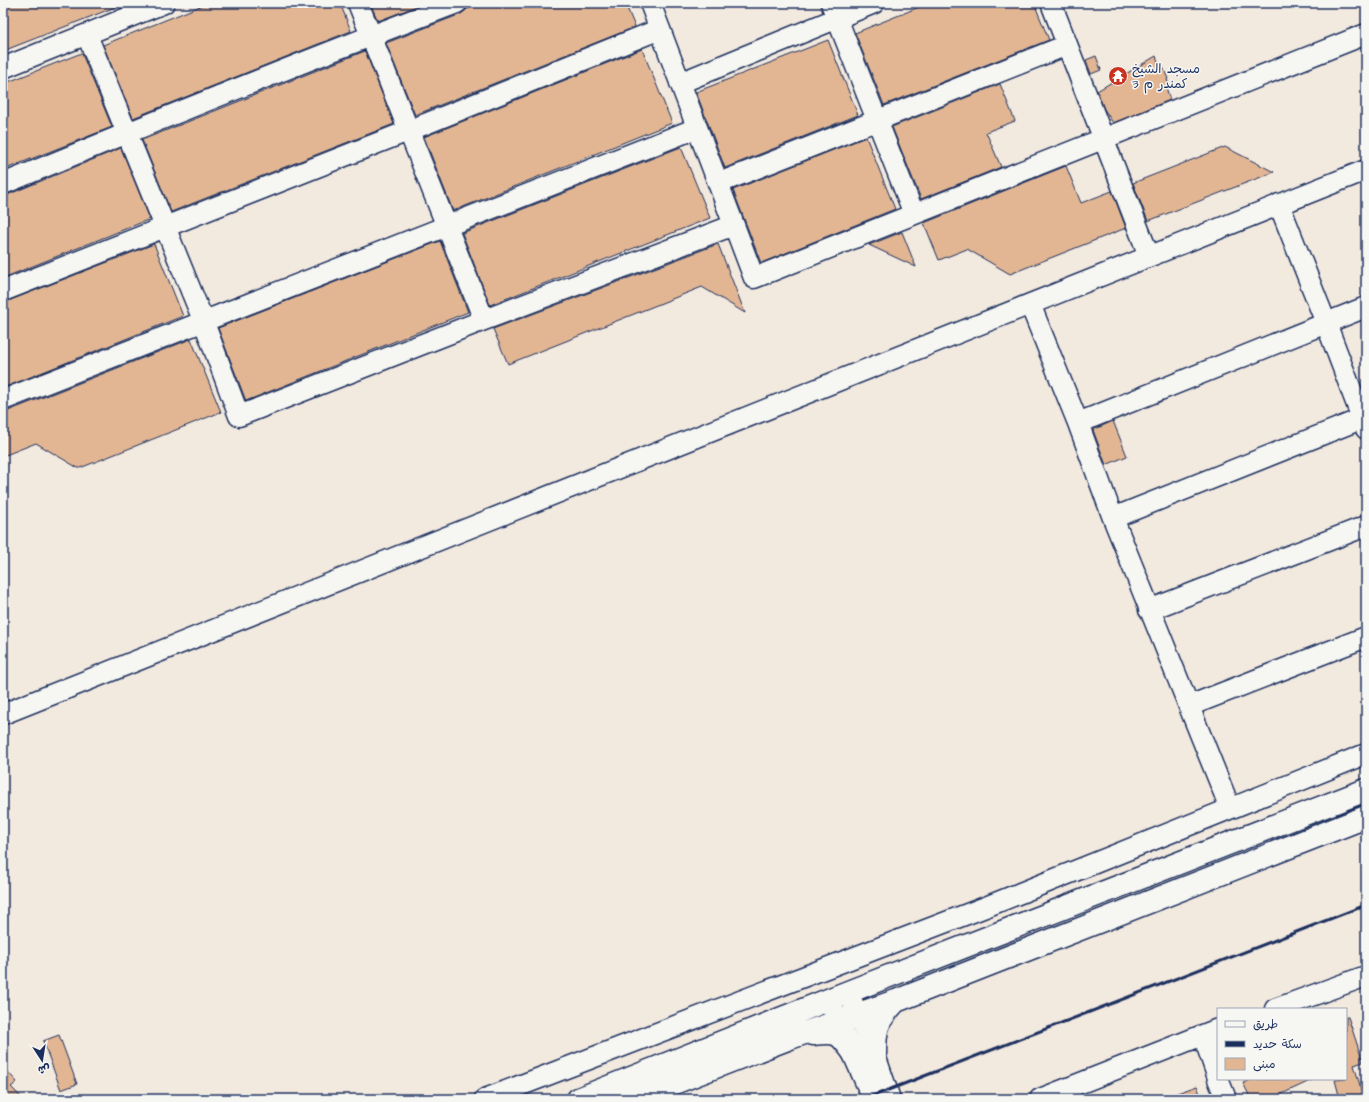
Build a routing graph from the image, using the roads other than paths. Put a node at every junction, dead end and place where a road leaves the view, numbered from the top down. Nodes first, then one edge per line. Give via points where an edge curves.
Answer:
1 (164, 3) edge
2 (358, 3) edge
3 (456, 3) edge
4 (650, 3) edge
5 (874, 3) edge
6 (1051, 3) edge
7 (834, 10) edge
8 (660, 29) junction
9 (1366, 34) edge
10 (87, 35) junction
11 (371, 35) junction
12 (1067, 45) junction
13 (4, 67) edge
14 (680, 83) junction
15 (877, 120) junction
16 (696, 128) junction
17 (408, 131) junction
18 (126, 133) junction
19 (1104, 140) junction
20 (1366, 170) edge
21 (719, 183) junction
22 (3, 184) edge
23 (1279, 204) junction
24 (914, 214) junction
25 (734, 225) junction
26 (165, 226) junction
27 (446, 226) junction
28 (1149, 256) junction
29 (3, 291) edge
30 (1030, 304) junction
31 (1366, 307) edge
32 (203, 320) junction
33 (484, 320) junction
34 (1326, 323) junction
35 (3, 400) edge
36 (1365, 422) edge
37 (1078, 424) junction
38 (1113, 518) junction
39 (1366, 526) edge
40 (1149, 610) junction
41 (1366, 637) edge
42 (1189, 706) junction
43 (3, 714) edge
44 (1366, 754) edge
45 (1366, 790) edge
46 (1230, 808) junction
47 (1366, 817) edge
48 (1364, 982) edge
49 (838, 996) junction
50 (896, 1001) junction
51 (1278, 1008) edge
52 (848, 1018) junction
53 (1210, 1032) edge
54 (790, 1038) junction
55 (853, 1052) junction
56 (875, 1055) junction
57 (1217, 1072) edge
58 (1219, 1080) edge
59 (485, 1099) edge
60 (578, 1099) edge
61 (633, 1099) edge
62 (873, 1099) edge
63 (890, 1099) edge
64 (1040, 1099) edge
65 (1226, 1099) edge

1 - 10 street
2 - 11 street
3 - 11 street
4 - 8 street
5 - 7 street
6 - 12 street
7 - 14 street
7 - 15 street
8 - 14 street
8 - 17 street
9 - 19 street
10 - 13 street
10 - 18 street
11 - 17 street
11 - 18 street
12 - 15 street
12 - 19 street
14 - 16 street
15 - 21 street
15 - 24 street
16 - 21 street
16 - 27 street
17 - 26 street
17 - 27 street
18 - 22 street
18 - 26 street
19 - 24 street
19 - 28 street
20 - 23 street
21 - 25 street
23 - 28 street
23 - 34 street
24 - 25 street via 754,278
25 - 33 street
26 - 29 street
26 - 32 street
27 - 32 street
27 - 33 street
28 - 30 street
30 - 37 street
30 - 43 street
31 - 34 street
32 - 33 street via 239,416
32 - 35 street
34 - 36 street
34 - 37 street
36 - 38 street
37 - 38 street
38 - 40 street
39 - 40 street
40 - 42 street
41 - 42 street
42 - 46 street
44 - 46 street
45 - 49 main road
46 - 59 street via 848,960
47 - 50 main road
48 - 51 street
49 - 52 street
49 - 60 main road
50 - 52 main road
50 - 56 main road via 882,1016 875,1034
52 - 54 main road
52 - 55 street
52 - 56 street
53 - 57 street
53 - 64 street
54 - 55 main road via 825,1032 837,1034
54 - 61 main road
55 - 62 street
56 - 63 street
58 - 65 street

